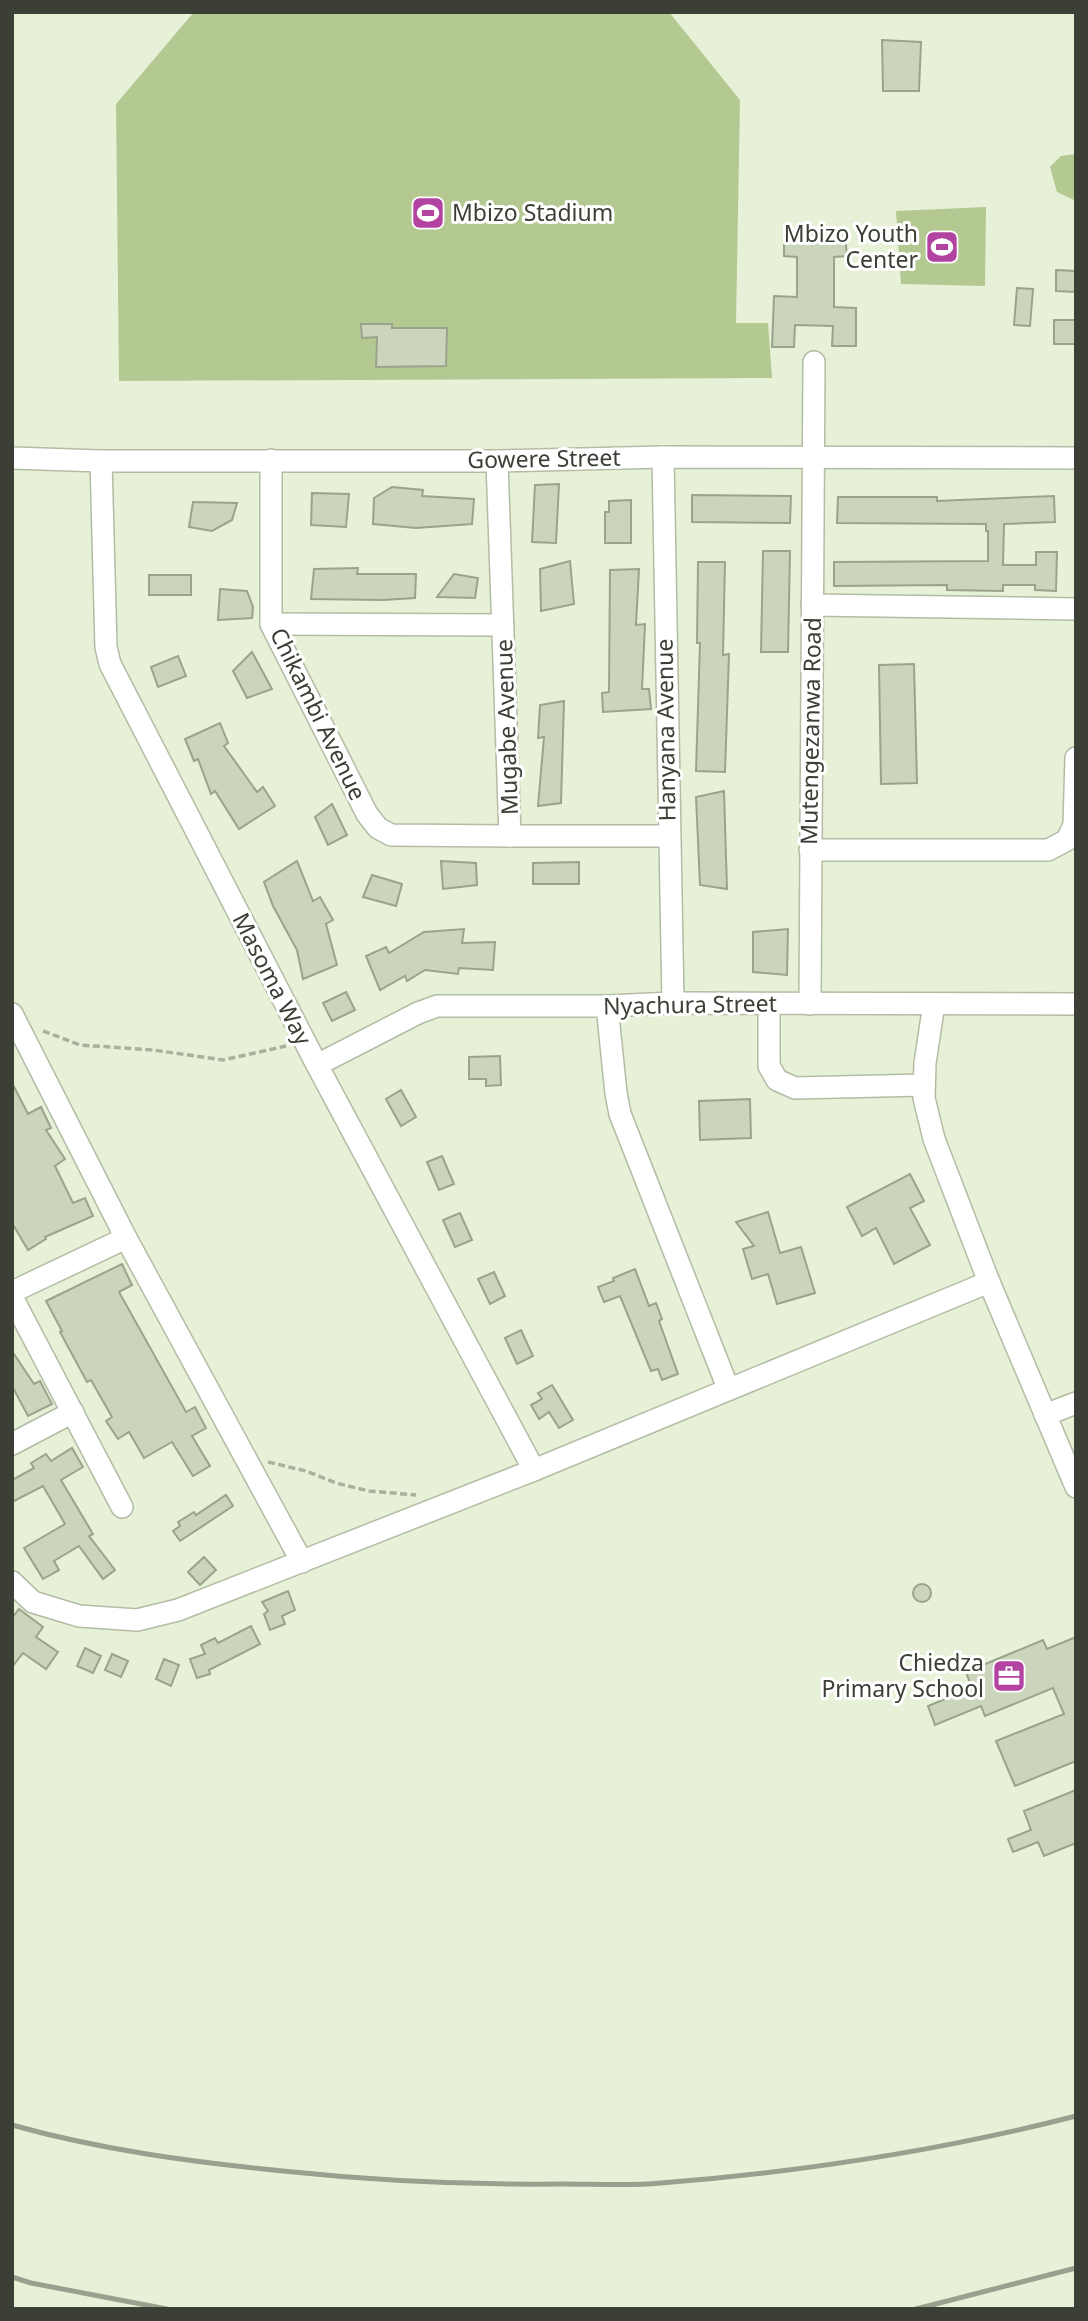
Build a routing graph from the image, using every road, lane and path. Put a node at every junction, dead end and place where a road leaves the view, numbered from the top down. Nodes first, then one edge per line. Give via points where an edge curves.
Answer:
1 (814, 362) dead end
2 (663, 457) junction
3 (12, 458) edge
4 (814, 458) junction
5 (1076, 458) edge
6 (271, 460) junction
7 (101, 461) junction
8 (497, 461) junction
9 (812, 606) junction
10 (1076, 609) edge
11 (271, 624) junction
12 (503, 625) junction
13 (1076, 758) edge
14 (668, 835) junction
15 (510, 836) junction
16 (810, 850) junction
17 (673, 1003) junction
18 (769, 1004) junction
19 (810, 1004) junction
20 (934, 1004) junction
21 (1076, 1004) edge
22 (607, 1006) junction
23 (12, 1015) edge
24 (304, 1041) junction
25 (317, 1065) junction
26 (924, 1085) junction
27 (126, 1237) junction
28 (989, 1282) junction
29 (12, 1295) edge
30 (728, 1388) junction
31 (1076, 1403) edge
32 (73, 1412) junction
33 (1045, 1415) junction
34 (12, 1444) edge
35 (245, 1457) junction
36 (534, 1470) junction
37 (1076, 1487) edge
38 (421, 1495) dead end
39 (122, 1507) dead end
40 (302, 1562) junction
41 (12, 1582) edge

1 - 4 street, Mutengezanwa Road
2 - 4 street, Gowere Street
2 - 8 street, Gowere Street
2 - 14 street, Hanyana Avenue
3 - 7 street, Gowere Street
4 - 5 street, Gowere Street
4 - 9 street, Mutengezanwa Road
6 - 7 street, Gowere Street
6 - 8 street, Gowere Street
6 - 11 street, Chikambi Avenue
7 - 24 street, Masoma Way via 110,664
8 - 12 street, Mugabe Avenue
9 - 10 street
9 - 16 street, Mutengezanwa Road
11 - 12 street
11 - 15 street, Chikambi Avenue via 378,828 391,835
12 - 15 street, Mugabe Avenue
13 - 16 street via 1073,825 1067,840 1048,850
14 - 15 street, Mugabe Avenue
14 - 17 street, Hanyana Avenue
16 - 19 street, Mutengezanwa Road
17 - 18 street, Nyachura Street
17 - 22 street, Nyachura Street
18 - 19 street, Nyachura Street
18 - 26 street via 769,1066 777,1080 795,1088
19 - 20 street, Nyachura Street
20 - 21 street, Nyachura Street
20 - 26 street
22 - 25 street, Nyachura Street via 437,1006
22 - 30 street via 620,1114
23 - 24 path via 80,1045 223,1060
23 - 27 street
24 - 25 street, Masoma Way
25 - 36 street, Masoma Way
26 - 28 street via 934,1139
27 - 29 street
27 - 35 street
28 - 30 street
28 - 33 street
29 - 32 street
30 - 36 street
31 - 33 street
32 - 34 street
32 - 39 street
33 - 37 street
35 - 38 path via 369,1491
35 - 40 street
36 - 40 street
40 - 41 street via 178,1610 137,1620 79,1616 33,1602

